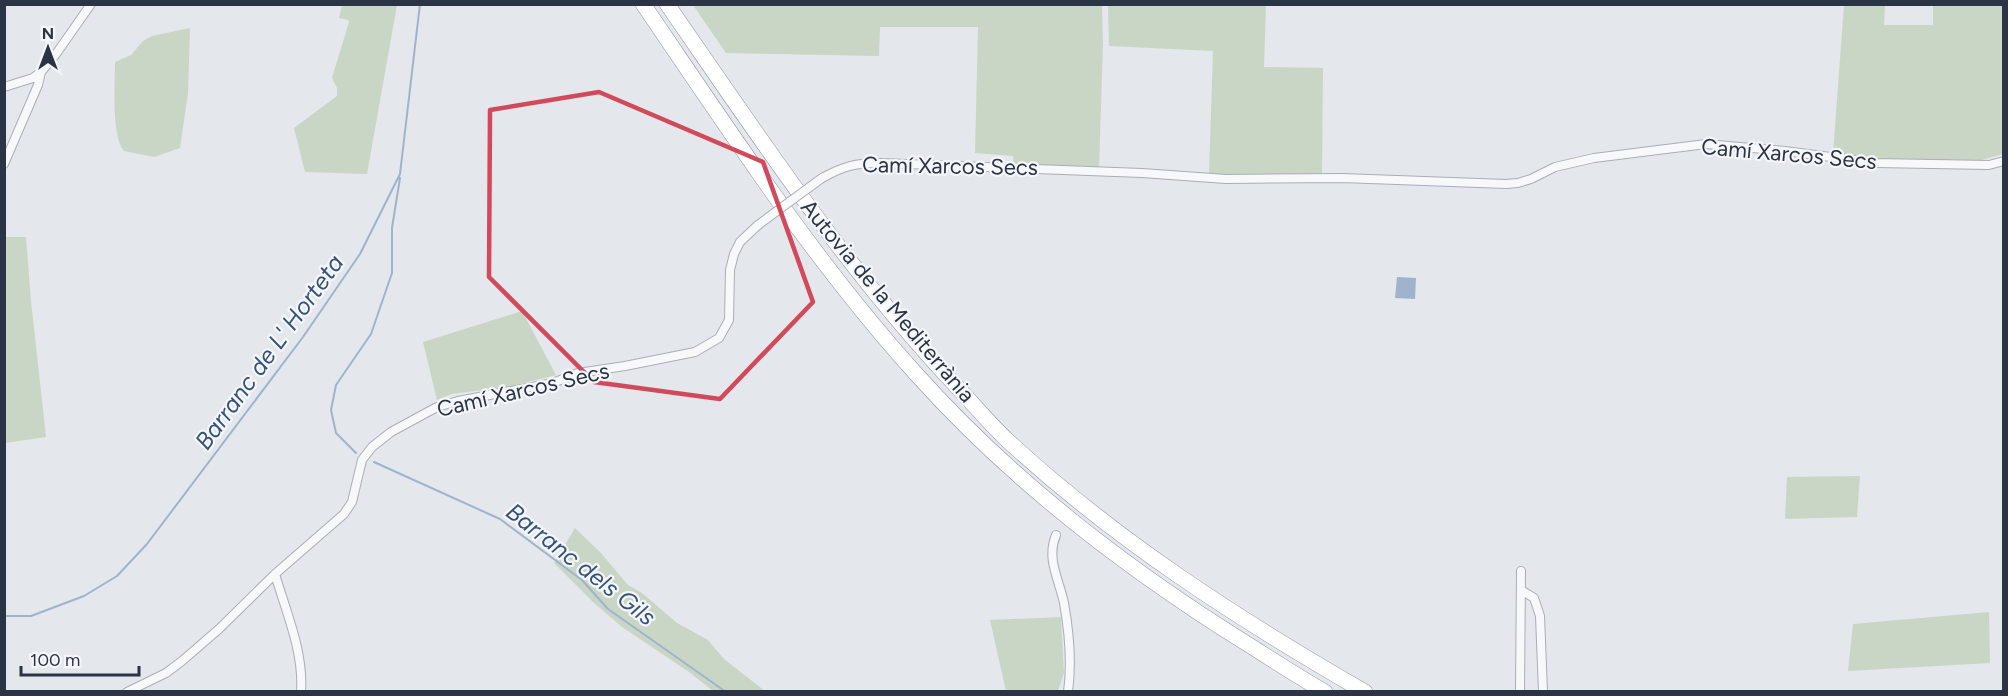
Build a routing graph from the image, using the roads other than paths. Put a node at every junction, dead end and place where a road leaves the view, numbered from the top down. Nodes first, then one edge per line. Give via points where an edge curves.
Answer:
1 (91, 4) edge
2 (643, 4) edge
3 (667, 4) edge
4 (41, 72) junction
5 (4, 87) edge
6 (2004, 160) edge
7 (5, 163) edge
8 (1056, 535) dead end
9 (1521, 572) dead end
10 (275, 574) junction
11 (1521, 590) junction
12 (127, 692) edge
13 (301, 692) edge
14 (1068, 692) edge
15 (1325, 692) edge
16 (1365, 692) edge
17 (1520, 692) edge
18 (1543, 692) edge

1 - 4 street
2 - 15 highway, Autovia de la Mediterrània via 777,200 842,286 917,376 995,456 1077,526 1185,605
3 - 16 highway, Autovia de la Mediterrània via 854,268 929,358 1006,439 1088,510 1195,587
4 - 5 street
4 - 7 street
6 - 10 street, Camí Xarcos Secs, bridge via 1989,165 1876,163 1706,144 1594,158 1506,184 1342,178 1226,179 1131,172 853,164 822,178 740,242 730,270 729,320 719,338 687,354 578,373 524,390 437,407 372,447 362,460 352,502 344,514
8 - 14 street via 1051,553 1068,632
9 - 11 street
10 - 12 street, Camí Xarcos Secs via 182,662
10 - 13 street via 298,650
11 - 17 street
11 - 18 street via 1534,598 1540,616

